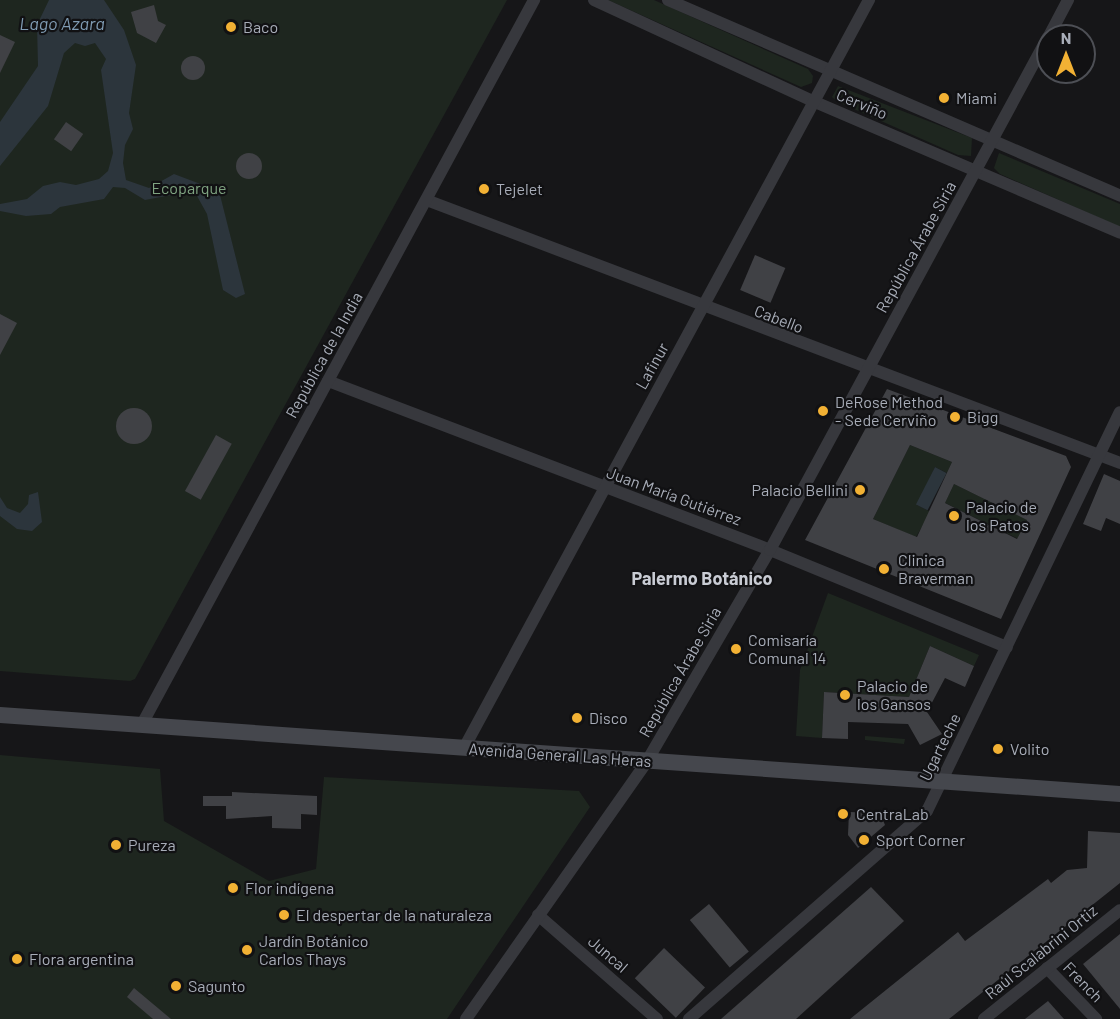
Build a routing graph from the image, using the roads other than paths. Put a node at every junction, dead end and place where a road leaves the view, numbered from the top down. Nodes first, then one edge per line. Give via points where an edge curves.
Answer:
1 (534, 0) edge
2 (594, 0) edge
3 (668, 0) edge
4 (869, 0) edge
5 (1068, 0) edge
6 (1055, 24) edge
7 (1036, 59) edge
8 (830, 73) junction
9 (815, 102) junction
10 (992, 141) junction
11 (977, 171) junction
12 (1120, 196) edge
13 (429, 201) junction
14 (1120, 233) edge
15 (703, 307) junction
16 (868, 370) junction
17 (328, 381) junction
18 (1120, 412) edge
19 (1098, 455) junction
20 (1120, 463) edge
21 (604, 488) junction
22 (770, 549) junction
23 (1007, 647) junction
24 (0, 715) edge
25 (141, 726) junction
26 (464, 748) junction
27 (647, 760) junction
28 (941, 783) junction
29 (1120, 794) edge
30 (1120, 910) edge
31 (538, 915) junction
32 (1047, 968) junction
33 (466, 1019) edge
34 (657, 1019) edge
35 (688, 1019) edge
36 (984, 1019) edge
37 (1096, 1019) edge

1 - 13 street, República de la India
2 - 9 street, Cerviño
3 - 8 street, Cerviño
4 - 8 street, Lafinur
5 - 6 street, República Árabe Siria
7 - 10 street, República Árabe Siria
8 - 9 street, Lafinur
8 - 10 street, Cerviño
9 - 11 street, Cerviño
9 - 15 street, Lafinur
10 - 11 street, República Árabe Siria
10 - 12 street, Cerviño
11 - 14 street, Cerviño
11 - 16 street, República Árabe Siria
13 - 15 street, Cabello
13 - 17 street, República de la India
15 - 16 street, Cabello
15 - 21 street, Lafinur
16 - 19 street, Cabello
16 - 22 street, República Árabe Siria
17 - 21 street, Juan María Gutiérrez
17 - 25 street, República de la India
18 - 19 street, Ugarteche
19 - 20 street, Cabello
19 - 23 street, Ugarteche
21 - 22 street, Juan María Gutiérrez
21 - 26 street, Lafinur
22 - 23 street, Juan María Gutiérrez
22 - 27 street, República Árabe Siria
23 - 28 street, Ugarteche
24 - 25 main road, Avenida General Las Heras
25 - 26 main road, Avenida General Las Heras
26 - 27 main road, Avenida General Las Heras
27 - 28 main road, Avenida General Las Heras
27 - 31 street, República Árabe Siria
28 - 29 main road, Avenida General Las Heras
28 - 35 street, Ugarteche via 927,811
30 - 32 street, Raúl Scalabrini Ortiz
31 - 33 street, República Árabe Siria
31 - 34 street, Juncal
32 - 36 street, Raúl Scalabrini Ortiz
32 - 37 street, French

